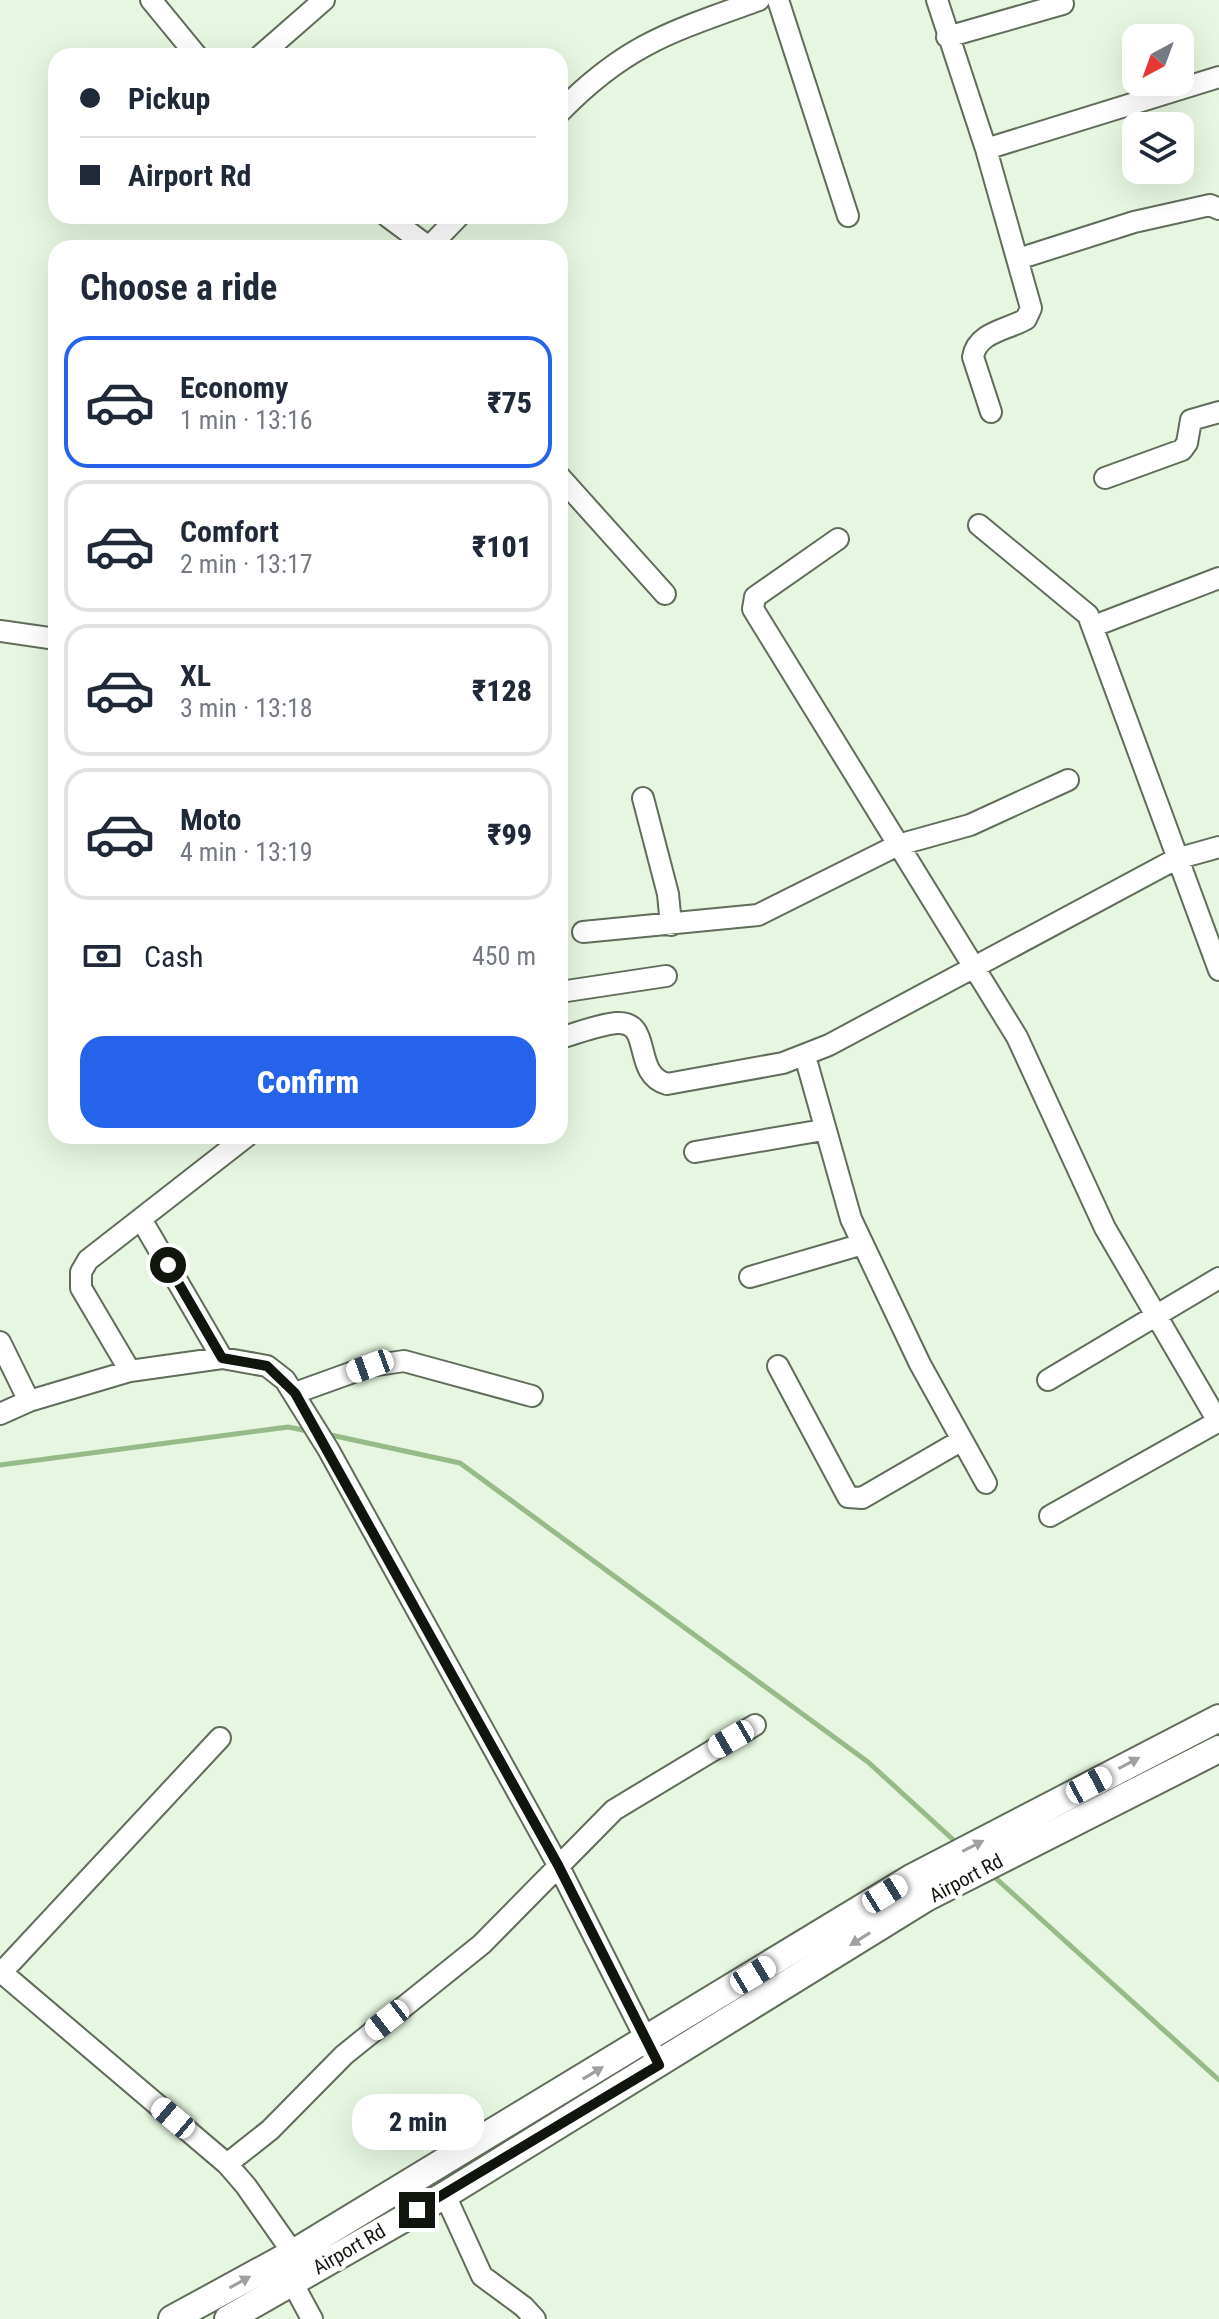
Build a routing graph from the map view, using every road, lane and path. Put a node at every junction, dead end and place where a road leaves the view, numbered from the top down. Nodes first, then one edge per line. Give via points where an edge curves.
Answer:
1 (151, 0) edge
2 (324, 0) edge
3 (759, 0) edge
4 (778, 0) edge
5 (937, 0) edge
6 (1063, 4) dead end
7 (947, 37) junction
8 (190, 48) edge
9 (269, 48) edge
10 (1219, 77) edge
11 (568, 105) edge
12 (986, 149) junction
13 (1219, 209) edge
14 (848, 216) dead end
15 (398, 224) edge
16 (452, 224) edge
17 (420, 240) edge
18 (437, 240) edge
19 (1018, 259) junction
20 (991, 412) dead end
21 (1219, 412) edge
22 (1105, 478) dead end
23 (568, 486) edge
24 (979, 525) dead end
25 (838, 539) dead end
26 (1219, 578) edge
27 (665, 594) dead end
28 (1094, 626) junction
29 (0, 631) edge
30 (48, 638) edge
31 (1068, 780) dead end
32 (643, 798) dead end
33 (898, 845) junction
34 (1219, 847) edge
35 (1176, 859) junction
36 (671, 925) junction
37 (583, 932) dead end
38 (973, 967) junction
39 (1219, 970) edge
40 (666, 976) dead end
41 (568, 991) edge
42 (568, 1036) edge
43 (805, 1056) junction
44 (823, 1130) junction
45 (237, 1144) edge
46 (695, 1152) dead end
47 (141, 1219) junction
48 (863, 1244) junction
49 (750, 1277) dead end
50 (1219, 1278) edge
51 (1158, 1315) junction
52 (0, 1342) edge
53 (222, 1358) junction
54 (778, 1366) dead end
55 (130, 1371) junction
56 (1048, 1380) dead end
57 (295, 1393) junction
58 (532, 1396) dead end
59 (29, 1401) junction
60 (0, 1414) edge
61 (1219, 1422) edge
62 (962, 1440) junction
63 (986, 1483) dead end
64 (1050, 1516) dead end
65 (1219, 1718) edge
66 (755, 1725) dead end
67 (220, 1738) dead end
68 (1219, 1749) edge
69 (1040, 1825) junction
70 (558, 1865) junction
71 (919, 1888) junction
72 (1, 1972) edge
73 (648, 2039) junction
74 (659, 2065) junction
75 (227, 2164) junction
76 (445, 2195) junction
77 (293, 2253) junction
78 (292, 2282) junction
79 (172, 2319) edge
80 (228, 2319) edge
81 (312, 2319) edge
82 (535, 2319) edge

1 - 8 street
2 - 9 street
3 - 11 street via 624,55
4 - 14 street
5 - 7 street
6 - 7 street
7 - 12 street
10 - 12 street
12 - 19 street
13 - 19 street via 1210,205 1134,222
15 - 17 street
16 - 18 street
19 - 20 street via 1030,313 978,342 974,350
21 - 22 street via 1191,420 1182,450
23 - 27 street
24 - 28 street via 1071,598
25 - 33 street via 755,597 753,609
26 - 28 street
28 - 35 street
29 - 30 street
31 - 33 street via 970,825
32 - 36 street
33 - 36 street via 766,913
33 - 38 street
34 - 35 street
35 - 38 street
35 - 39 street
36 - 37 street
38 - 43 street
38 - 51 street via 1029,1059 1105,1228
40 - 41 street
42 - 43 street via 626,1024 640,1038 648,1072 667,1084
43 - 44 street
44 - 46 street
44 - 48 street via 845,1206
45 - 47 street
47 - 53 street
47 - 55 street via 88,1260 79,1281
48 - 49 street
48 - 62 street
50 - 51 street
51 - 56 street
51 - 61 street
52 - 59 street
53 - 55 street
53 - 57 street via 267,1366
54 - 62 street via 848,1497 862,1498
55 - 59 street
57 - 58 street via 370,1366 404,1361
57 - 70 street
59 - 60 street
61 - 64 street
62 - 63 street
69 -> 65 main road
66 - 70 street via 614,1810
67 - 72 street
68 - 69 main road, Airport Rd
69 - 71 main road, Airport Rd
70 - 73 street
70 - 75 street via 482,1944 344,2055 270,2130
71 - 73 main road
71 -> 74 main road, Airport Rd
72 - 75 street
73 - 74 street
77 -> 73 main road
74 - 76 main road, Airport Rd
75 - 77 street
76 - 78 main road, Airport Rd
76 - 82 street via 482,2276
79 -> 77 main road
78 - 80 main road, Airport Rd
78 - 81 street

